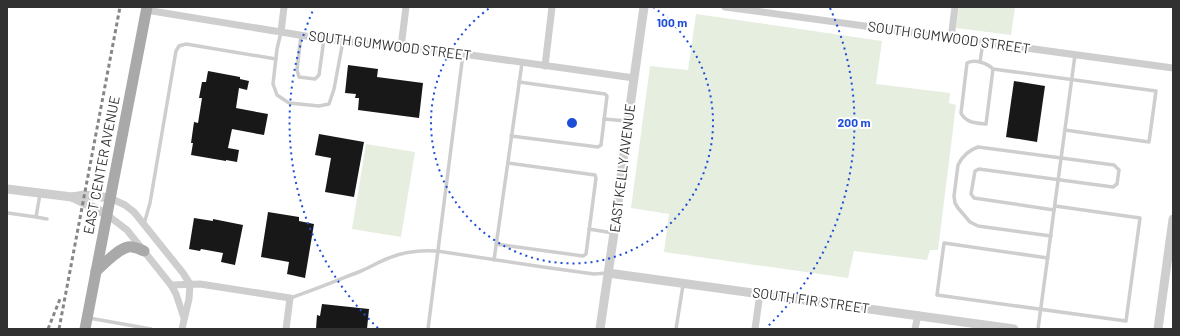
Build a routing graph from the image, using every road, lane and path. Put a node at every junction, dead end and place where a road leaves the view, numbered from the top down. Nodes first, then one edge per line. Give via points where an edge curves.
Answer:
1 (284, 7) edge
2 (406, 7) edge
3 (552, 7) edge
4 (644, 7) edge
5 (725, 7) edge
6 (955, 7) edge
7 (147, 8) edge
8 (281, 32) junction
9 (301, 35) junction
10 (951, 38) junction
11 (324, 39) junction
12 (344, 41) junction
13 (983, 42) junction
14 (401, 47) junction
15 (463, 54) junction
16 (1075, 55) junction
17 (276, 59) junction
18 (522, 62) junction
19 (980, 62) junction
20 (545, 66) junction
21 (1173, 68) edge
22 (993, 69) junction
23 (634, 78) junction
24 (1072, 79) junction
25 (519, 82) junction
26 (604, 119) junction
27 (628, 121) junction
28 (1065, 130) junction
29 (511, 136) junction
30 (1061, 158) junction
31 (508, 163) junction
32 (1058, 179) junction
33 (7, 189) edge
34 (40, 193) junction
35 (72, 198) junction
36 (110, 198) junction
37 (1054, 208) junction
38 (8, 213) edge
39 (106, 214) junction
40 (36, 217) junction
41 (47, 219) dead end
42 (1173, 219) edge
43 (144, 225) junction
44 (589, 229) junction
45 (614, 233) junction
46 (1051, 236) junction
47 (496, 244) junction
48 (144, 251) junction
49 (437, 251) junction
50 (1048, 258) junction
51 (494, 260) junction
52 (96, 271) junction
53 (608, 273) junction
54 (683, 283) junction
55 (190, 284) junction
56 (171, 285) junction
57 (760, 293) junction
58 (290, 298) junction
59 (1041, 310) junction
60 (918, 316) junction
61 (87, 318) junction
62 (184, 318) junction
63 (84, 329) edge
64 (151, 329) edge
65 (182, 329) edge
66 (286, 329) edge
67 (428, 329) edge
68 (600, 329) edge
69 (676, 329) edge
70 (755, 329) edge
71 (916, 329) edge
72 (1014, 329) edge
73 (1038, 329) edge
74 (1158, 329) edge

1 - 8 street
2 - 14 street
3 - 20 street
4 - 23 street, EAST KELLY AVENUE
5 - 10 street, SOUTH GUMWOOD STREET
6 - 10 street
7 - 8 street, SOUTH GUMWOOD STREET
7 - 36 main road, EAST CENTER AVENUE
8 - 9 street, SOUTH GUMWOOD STREET
8 - 17 lane
9 - 11 street, SOUTH GUMWOOD STREET
9 - 11 lane via 297,70 299,77 315,79 319,75
10 - 13 street, SOUTH GUMWOOD STREET
11 - 12 street, SOUTH GUMWOOD STREET
12 - 14 street, SOUTH GUMWOOD STREET
12 - 17 lane via 329,104 319,106 289,103 277,95 273,84
13 - 16 street, SOUTH GUMWOOD STREET
13 - 19 lane
14 - 15 street, SOUTH GUMWOOD STREET
15 - 18 street, SOUTH GUMWOOD STREET
15 - 49 lane
16 - 21 street, SOUTH GUMWOOD STREET
16 - 24 lane
17 - 43 lane via 186,44 179,46
18 - 20 street, SOUTH GUMWOOD STREET
18 - 25 lane
19 - 22 lane
19 - 22 lane via 971,61 967,64 961,113 970,122 986,124
20 - 23 street, SOUTH GUMWOOD STREET
22 - 24 lane
23 - 27 street, EAST KELLY AVENUE
24 - 28 lane
24 - 28 lane via 1156,91 1150,135 1149,142
25 - 26 lane via 605,94 607,96
25 - 29 lane
26 - 27 lane
26 - 29 lane via 601,145 598,147
27 - 45 street, EAST KELLY AVENUE
28 - 30 lane
29 - 31 lane
30 - 32 lane
30 - 32 lane via 1114,165 1119,170 1117,184 1112,187
30 - 46 lane via 974,148 960,162 954,196 958,208 973,225
31 - 44 lane via 595,175
31 - 47 lane
32 - 37 lane
32 - 37 lane via 979,169 974,173 971,194 974,198
33 - 34 street
34 - 35 street
34 - 40 lane
35 - 36 street via 85,195
35 - 39 street
36 - 39 main road, EAST CENTER AVENUE
36 - 43 street via 134,212
37 - 46 lane
37 - 59 lane via 1140,218 1126,321
38 - 40 lane
39 - 48 street via 127,230
39 - 52 main road, EAST CENTER AVENUE
40 - 41 lane
42 - 74 street
43 - 55 street
44 - 45 lane
44 - 47 lane via 586,254 583,256
45 - 53 street, EAST KELLY AVENUE
46 - 50 lane
47 - 51 lane
48 - 52 main road via 127,247
48 - 56 street
49 - 51 lane
49 - 58 lane via 406,252
49 - 67 lane
50 - 59 lane
50 - 59 lane via 944,243 937,295
51 - 53 lane via 594,274
52 - 61 main road, EAST CENTER AVENUE
53 - 54 street, SOUTH FIR STREET
53 - 68 street, EAST KELLY AVENUE
54 - 57 street, SOUTH FIR STREET
54 - 69 lane
55 - 56 street
55 - 58 street
55 - 62 street
56 - 62 street
57 - 60 street, SOUTH FIR STREET
57 - 70 street
58 - 66 street
59 - 73 lane
60 - 71 street
60 - 72 street, SOUTH FIR STREET
61 - 63 main road, EAST CENTER AVENUE
61 - 64 lane
62 - 65 street

